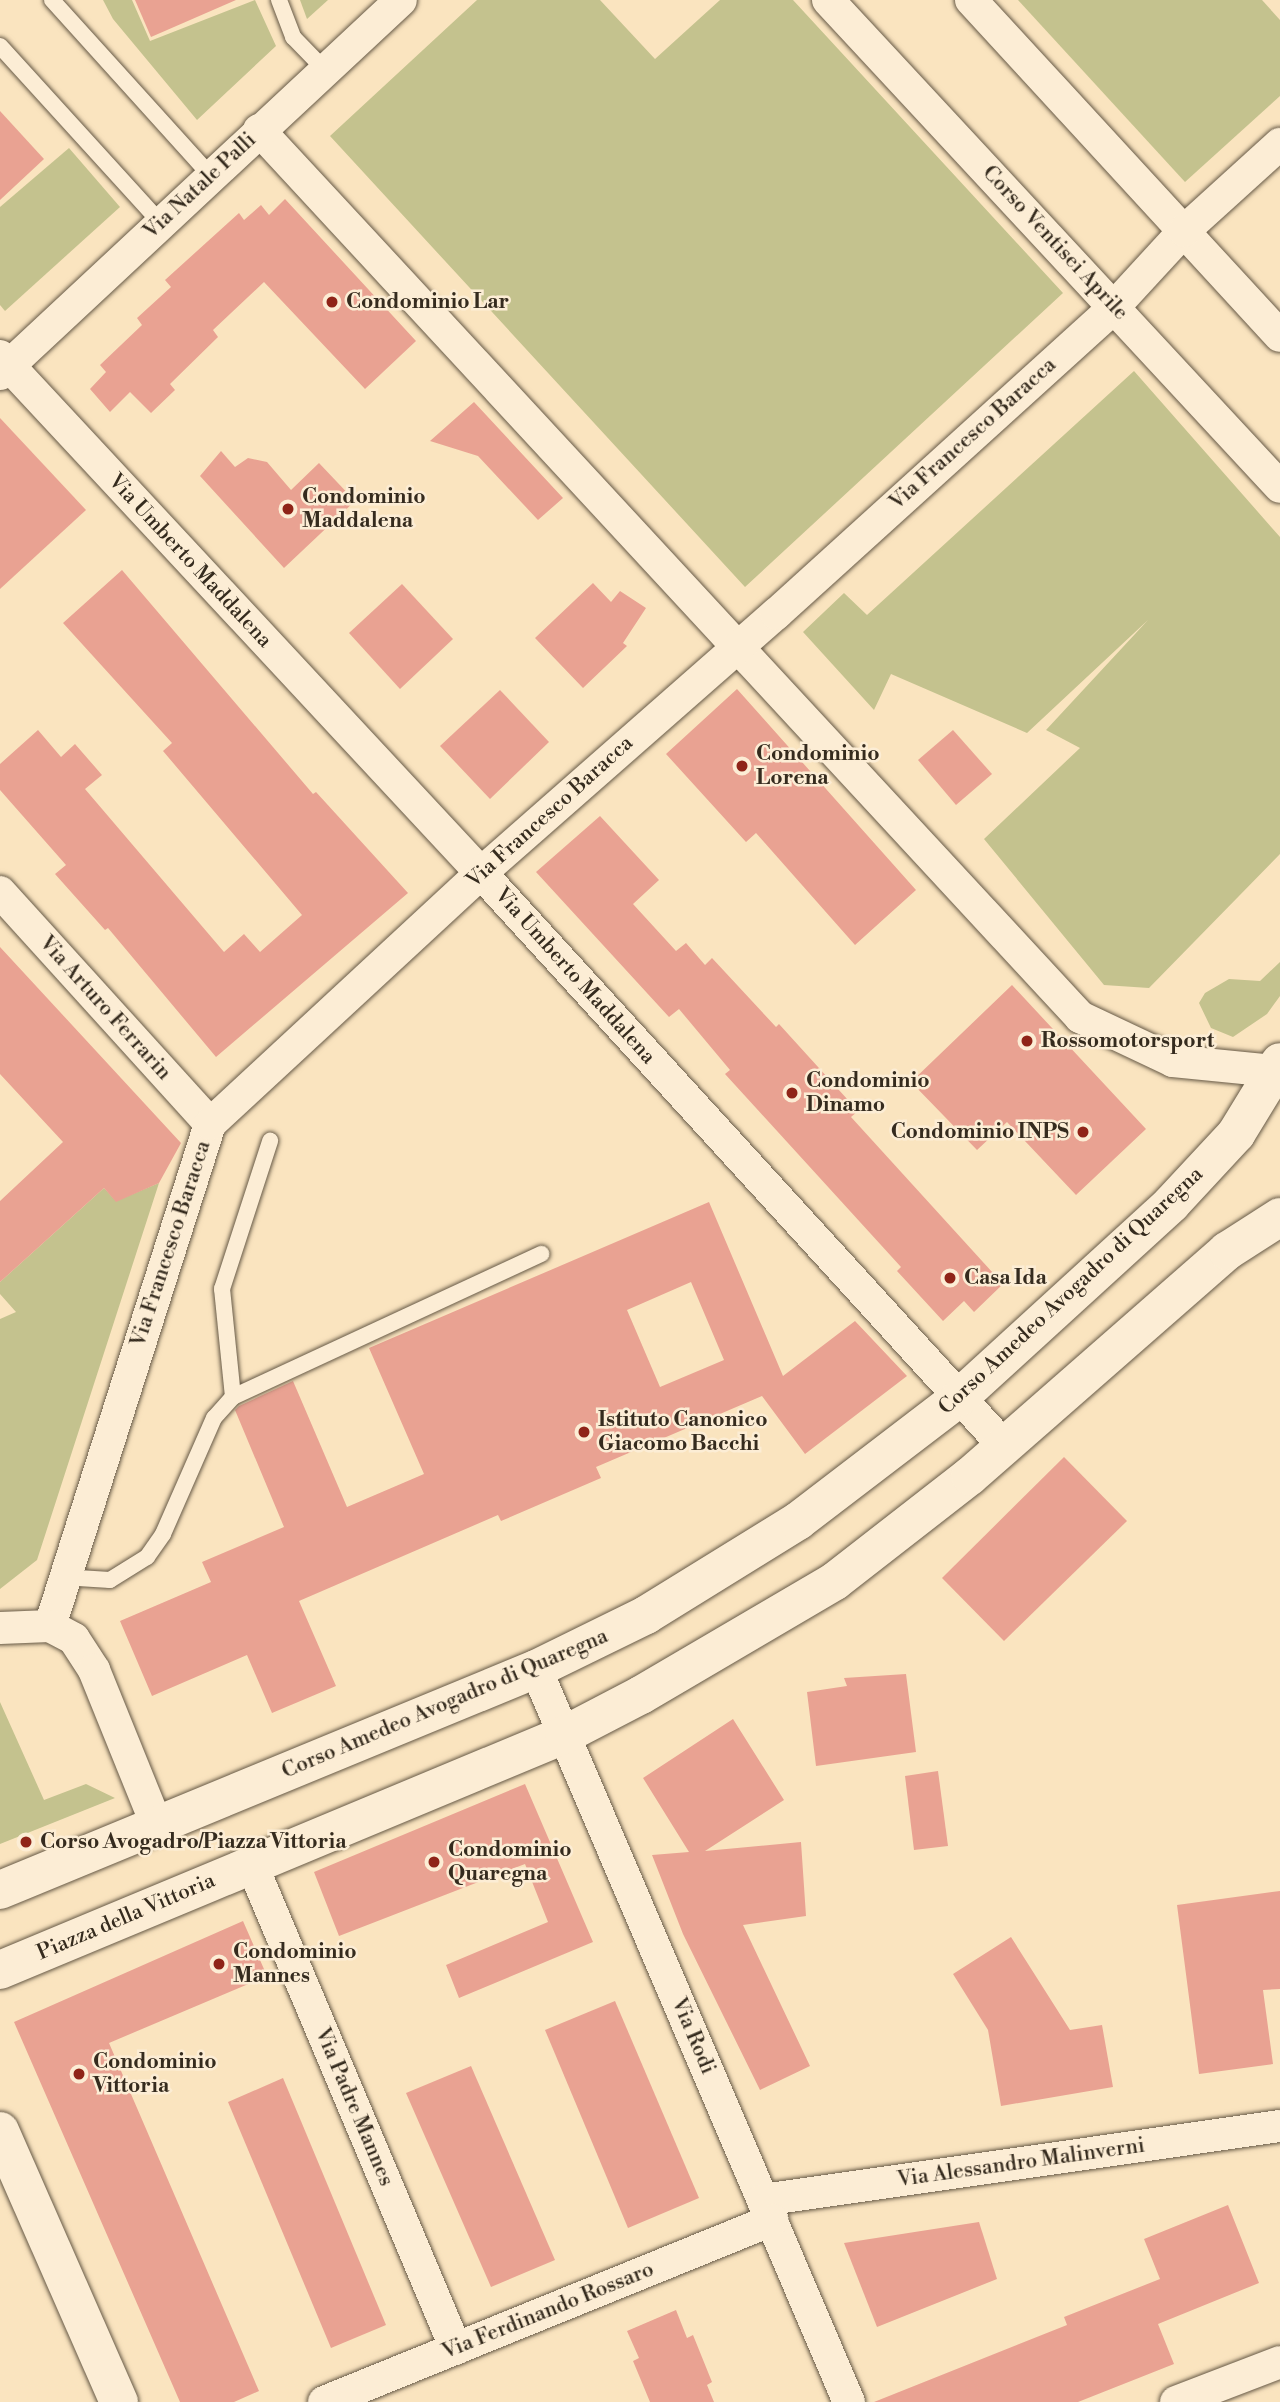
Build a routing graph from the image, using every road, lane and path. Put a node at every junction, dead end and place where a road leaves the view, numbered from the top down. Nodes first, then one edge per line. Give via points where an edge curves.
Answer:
1 (52, 0) edge
2 (279, 0) edge
3 (401, 0) edge
4 (828, 0) edge
5 (971, 0) edge
6 (0, 46) edge
7 (325, 70) junction
8 (259, 130) junction
9 (1280, 144) edge
10 (211, 176) junction
11 (161, 223) junction
12 (1184, 231) junction
13 (1114, 307) junction
14 (1280, 336) edge
15 (3, 366) edge
16 (1280, 487) edge
17 (738, 646) junction
18 (481, 873) junction
19 (0, 892) edge
20 (1279, 1078) edge
21 (210, 1124) junction
22 (270, 1141) dead end
23 (1280, 1217) edge
24 (541, 1254) dead end
25 (233, 1396) junction
26 (960, 1397) junction
27 (1004, 1446) junction
28 (62, 1577) junction
29 (50, 1626) junction
30 (0, 1628) edge
31 (536, 1669) junction
32 (564, 1735) junction
33 (157, 1826) junction
34 (252, 1865) junction
35 (0, 1890) edge
36 (0, 1970) edge
37 (1280, 2126) edge
38 (0, 2131) edge
39 (767, 2210) junction
40 (456, 2349) junction
41 (1280, 2362) edge
42 (119, 2402) edge
43 (324, 2402) edge
44 (849, 2402) edge
45 (1176, 2402) edge

1 - 10 lane
2 - 7 lane via 293,37
3 - 7 street, Via Natale Palli
4 - 13 street, Corso Ventisei Aprile
5 - 12 street
6 - 11 lane
7 - 8 street, Via Natale Palli
8 - 10 street, Via Natale Palli
8 - 17 street
9 - 12 street, Via Francesco Baracca
10 - 11 street, Via Natale Palli
11 - 15 street, Via Natale Palli
12 - 13 street, Via Francesco Baracca
12 - 14 street
13 - 16 street, Corso Ventisei Aprile
13 - 17 street, Via Francesco Baracca
15 - 18 street, Via Umberto Maddalena
17 - 18 street, Via Francesco Baracca
17 - 20 street via 1080,1017 1173,1061
18 - 21 street, Via Francesco Baracca
18 - 26 street, Via Umberto Maddalena
19 - 21 street, Via Arturo Ferrarin
20 - 26 main road, Corso Amedeo Avogadro di Quaregna via 1236,1134 1171,1204
21 - 28 street, Via Francesco Baracca
22 - 25 lane via 222,1289
23 - 27 main road via 1227,1251
24 - 25 lane
25 - 28 lane via 214,1418 163,1534 147,1557 110,1580
26 - 27 street, Via Umberto Maddalena
26 - 31 main road, Corso Amedeo Avogadro di Quaregna via 798,1521 646,1615
27 - 32 main road via 835,1581 642,1695
28 - 29 street, Via Francesco Baracca
29 - 30 street
29 - 33 street via 74,1639 94,1670
31 - 32 street, Via Rodi
31 - 33 main road, Corso Amedeo Avogadro di Quaregna
32 - 34 main road
32 - 39 street, Via Rodi
33 - 35 main road
34 - 36 main road, Piazza della Vittoria
34 - 40 street, Via Padre Mannes
37 - 39 street, Via Alessandro Malinverni
38 - 42 main road
39 - 40 street, Via Ferdinando Rossaro
39 - 44 street, Via Rodi
40 - 43 street, Via Ferdinando Rossaro
41 - 45 street

